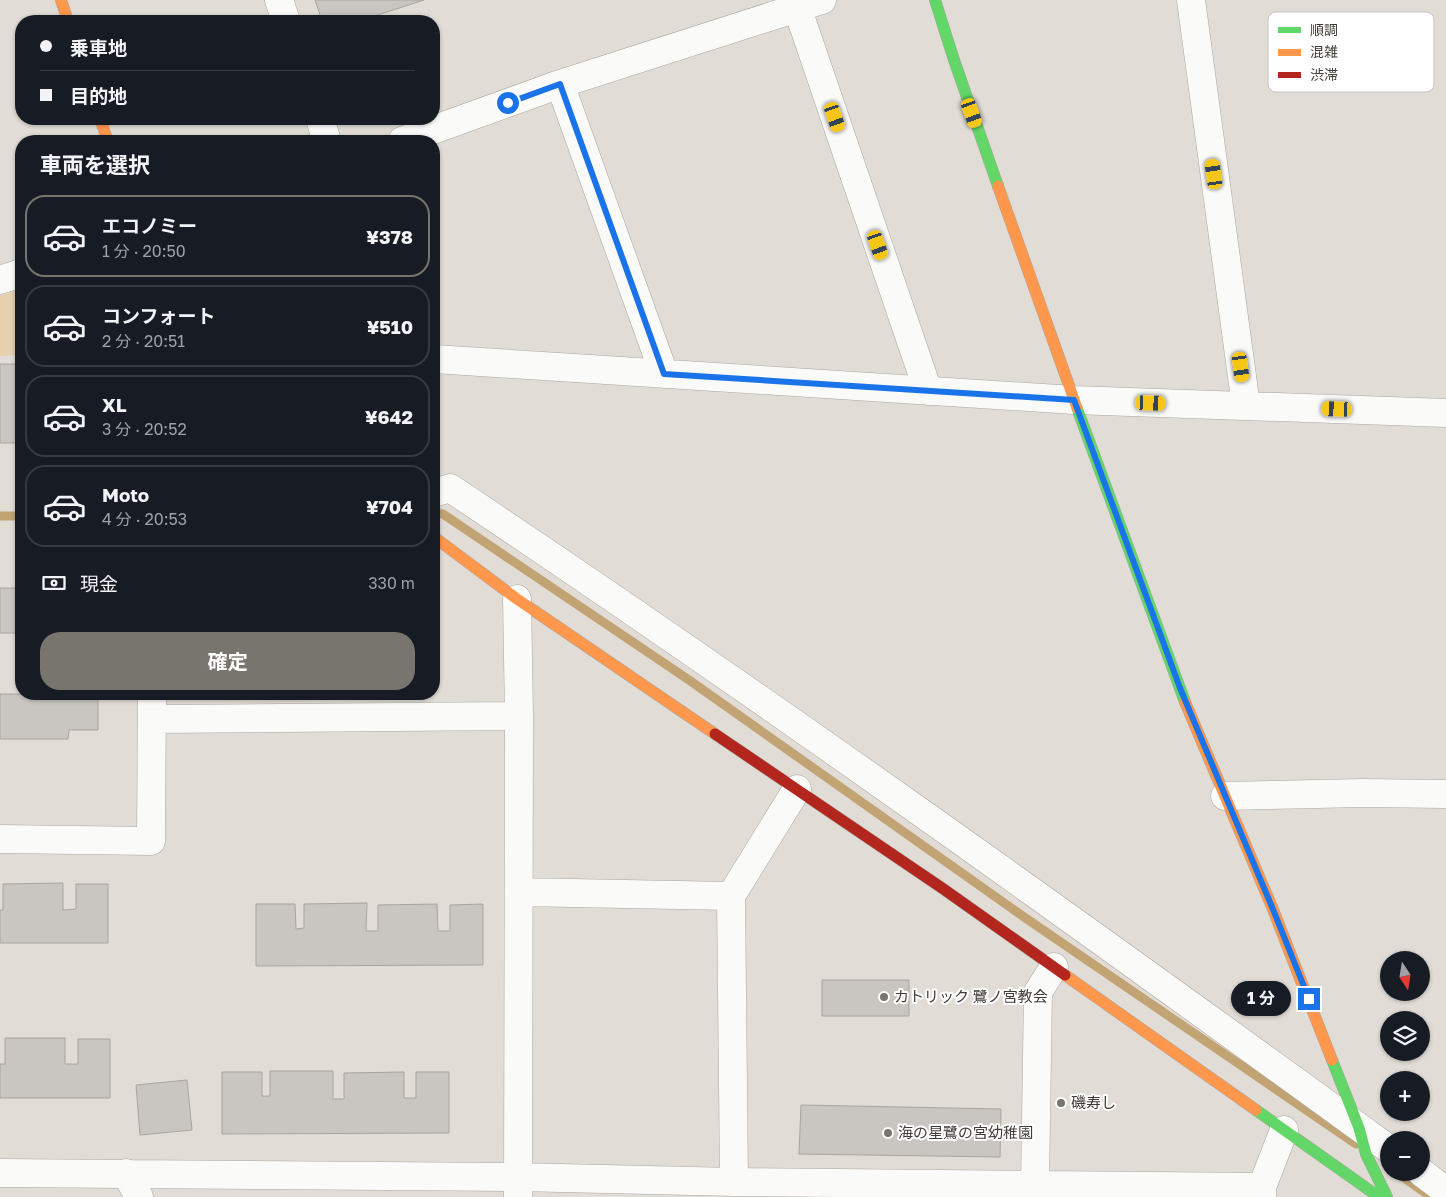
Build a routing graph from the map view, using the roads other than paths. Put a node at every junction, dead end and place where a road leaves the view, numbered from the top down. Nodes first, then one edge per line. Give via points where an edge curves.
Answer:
1 (61, 0) edge
2 (279, 0) edge
3 (935, 0) edge
4 (1191, 0) edge
5 (810, 4) edge
6 (66, 15) edge
7 (284, 15) edge
8 (560, 84) junction
9 (419, 135) edge
10 (15, 275) edge
11 (0, 280) edge
12 (440, 359) edge
13 (664, 374) junction
14 (928, 391) junction
15 (1074, 400) junction
16 (1246, 406) junction
17 (1446, 413) edge
18 (440, 491) edge
19 (440, 541) edge
20 (517, 599) junction
21 (152, 706) edge
22 (519, 716) junction
23 (797, 789) junction
24 (1446, 794) edge
25 (1226, 796) junction
26 (0, 840) edge
27 (519, 892) junction
28 (732, 896) junction
29 (1054, 967) junction
30 (1284, 1130) junction
31 (1359, 1133) junction
32 (1380, 1144) edge
33 (0, 1173) edge
34 (126, 1173) junction
35 (1430, 1179) edge
36 (734, 1182) junction
37 (1035, 1185) junction
38 (518, 1187) edge
39 (1446, 1191) edge
40 (1262, 1192) edge
41 (139, 1197) edge
42 (1379, 1197) edge
43 (1387, 1197) edge

1 - 6 street
2 - 7 street
3 - 15 street
4 - 16 street
5 - 8 street
5 - 14 street
8 - 9 street
8 - 13 street
10 - 11 street
12 - 13 street
13 - 14 street
14 - 15 street
15 - 16 street
15 - 25 street via 1180,688
16 - 17 street
18 - 31 street via 450,488 735,682 1031,890
19 - 20 street
20 - 22 street
20 - 23 street
21 - 22 street
21 - 26 street via 151,841
22 - 27 street
23 - 28 street
23 - 29 street
24 - 25 street
25 - 31 street
27 - 28 street
27 - 38 street
28 - 36 street
29 - 30 street
29 - 37 street via 1038,992
30 - 40 street
30 - 42 street
31 - 32 street
31 - 43 street
33 - 34 street
34 - 38 street
34 - 41 street
35 - 39 street
36 - 37 street
36 - 38 street
37 - 40 street

